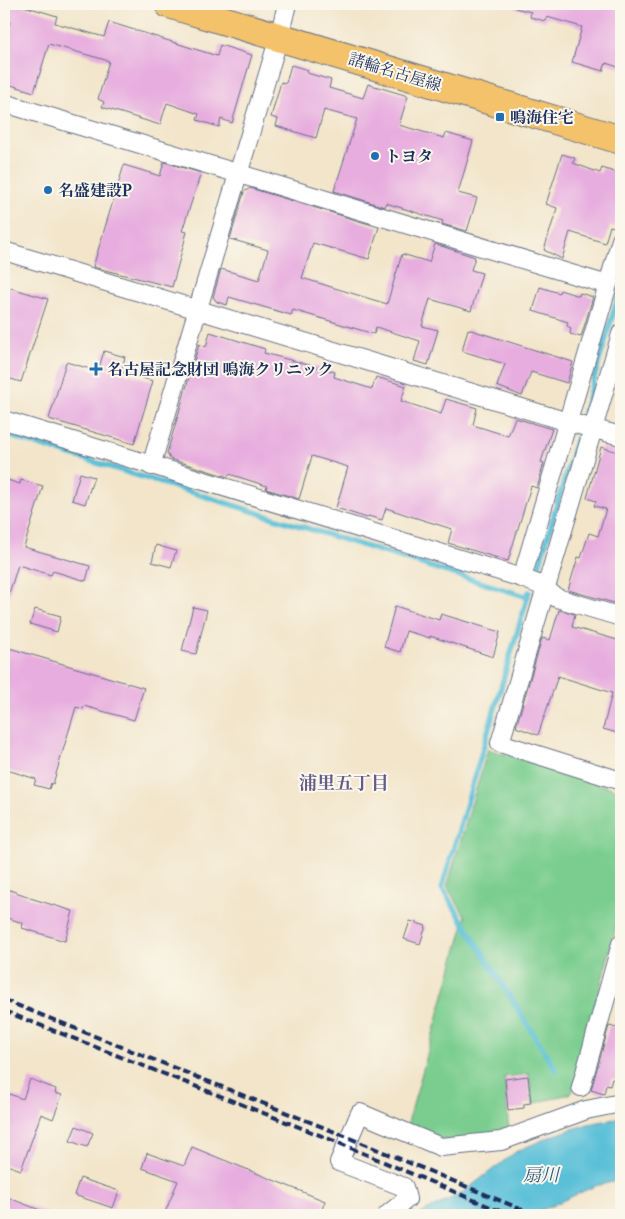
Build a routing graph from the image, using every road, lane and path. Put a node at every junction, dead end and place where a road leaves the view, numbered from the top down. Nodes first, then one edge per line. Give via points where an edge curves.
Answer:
1 (169, 4) edge
2 (236, 4) edge
3 (283, 19) edge
4 (4, 103) edge
5 (621, 123) edge
6 (621, 140) edge
7 (237, 174) junction
8 (621, 240) edge
9 (4, 252) edge
10 (608, 285) junction
11 (198, 310) junction
12 (621, 334) edge
13 (4, 420) edge
14 (568, 422) junction
15 (594, 428) junction
16 (621, 436) edge
17 (151, 466) junction
18 (522, 578) junction
19 (546, 589) junction
20 (621, 617) edge
21 (621, 781) edge
22 (621, 944) edge
23 (581, 1088) dead end
24 (621, 1103) edge
25 (387, 1215) edge

1 - 3 main road, 諸輪名古屋線
2 - 3 main road, 諸輪名古屋線
3 - 5 main road, 諸輪名古屋線
3 - 6 main road, 諸輪名古屋線
3 - 7 street
4 - 7 street
7 - 10 street
7 - 11 street
8 - 10 street
9 - 11 street
10 - 14 street
11 - 14 street
11 - 17 street
12 - 15 street
13 - 17 street
14 - 15 street
14 - 18 street
15 - 16 street
15 - 19 street
17 - 18 street
18 - 19 street
19 - 20 street via 556,598
19 - 21 street via 500,743
22 - 23 street
24 - 25 street via 586,1110 501,1141 441,1147 360,1113 339,1162 404,1187 407,1199

